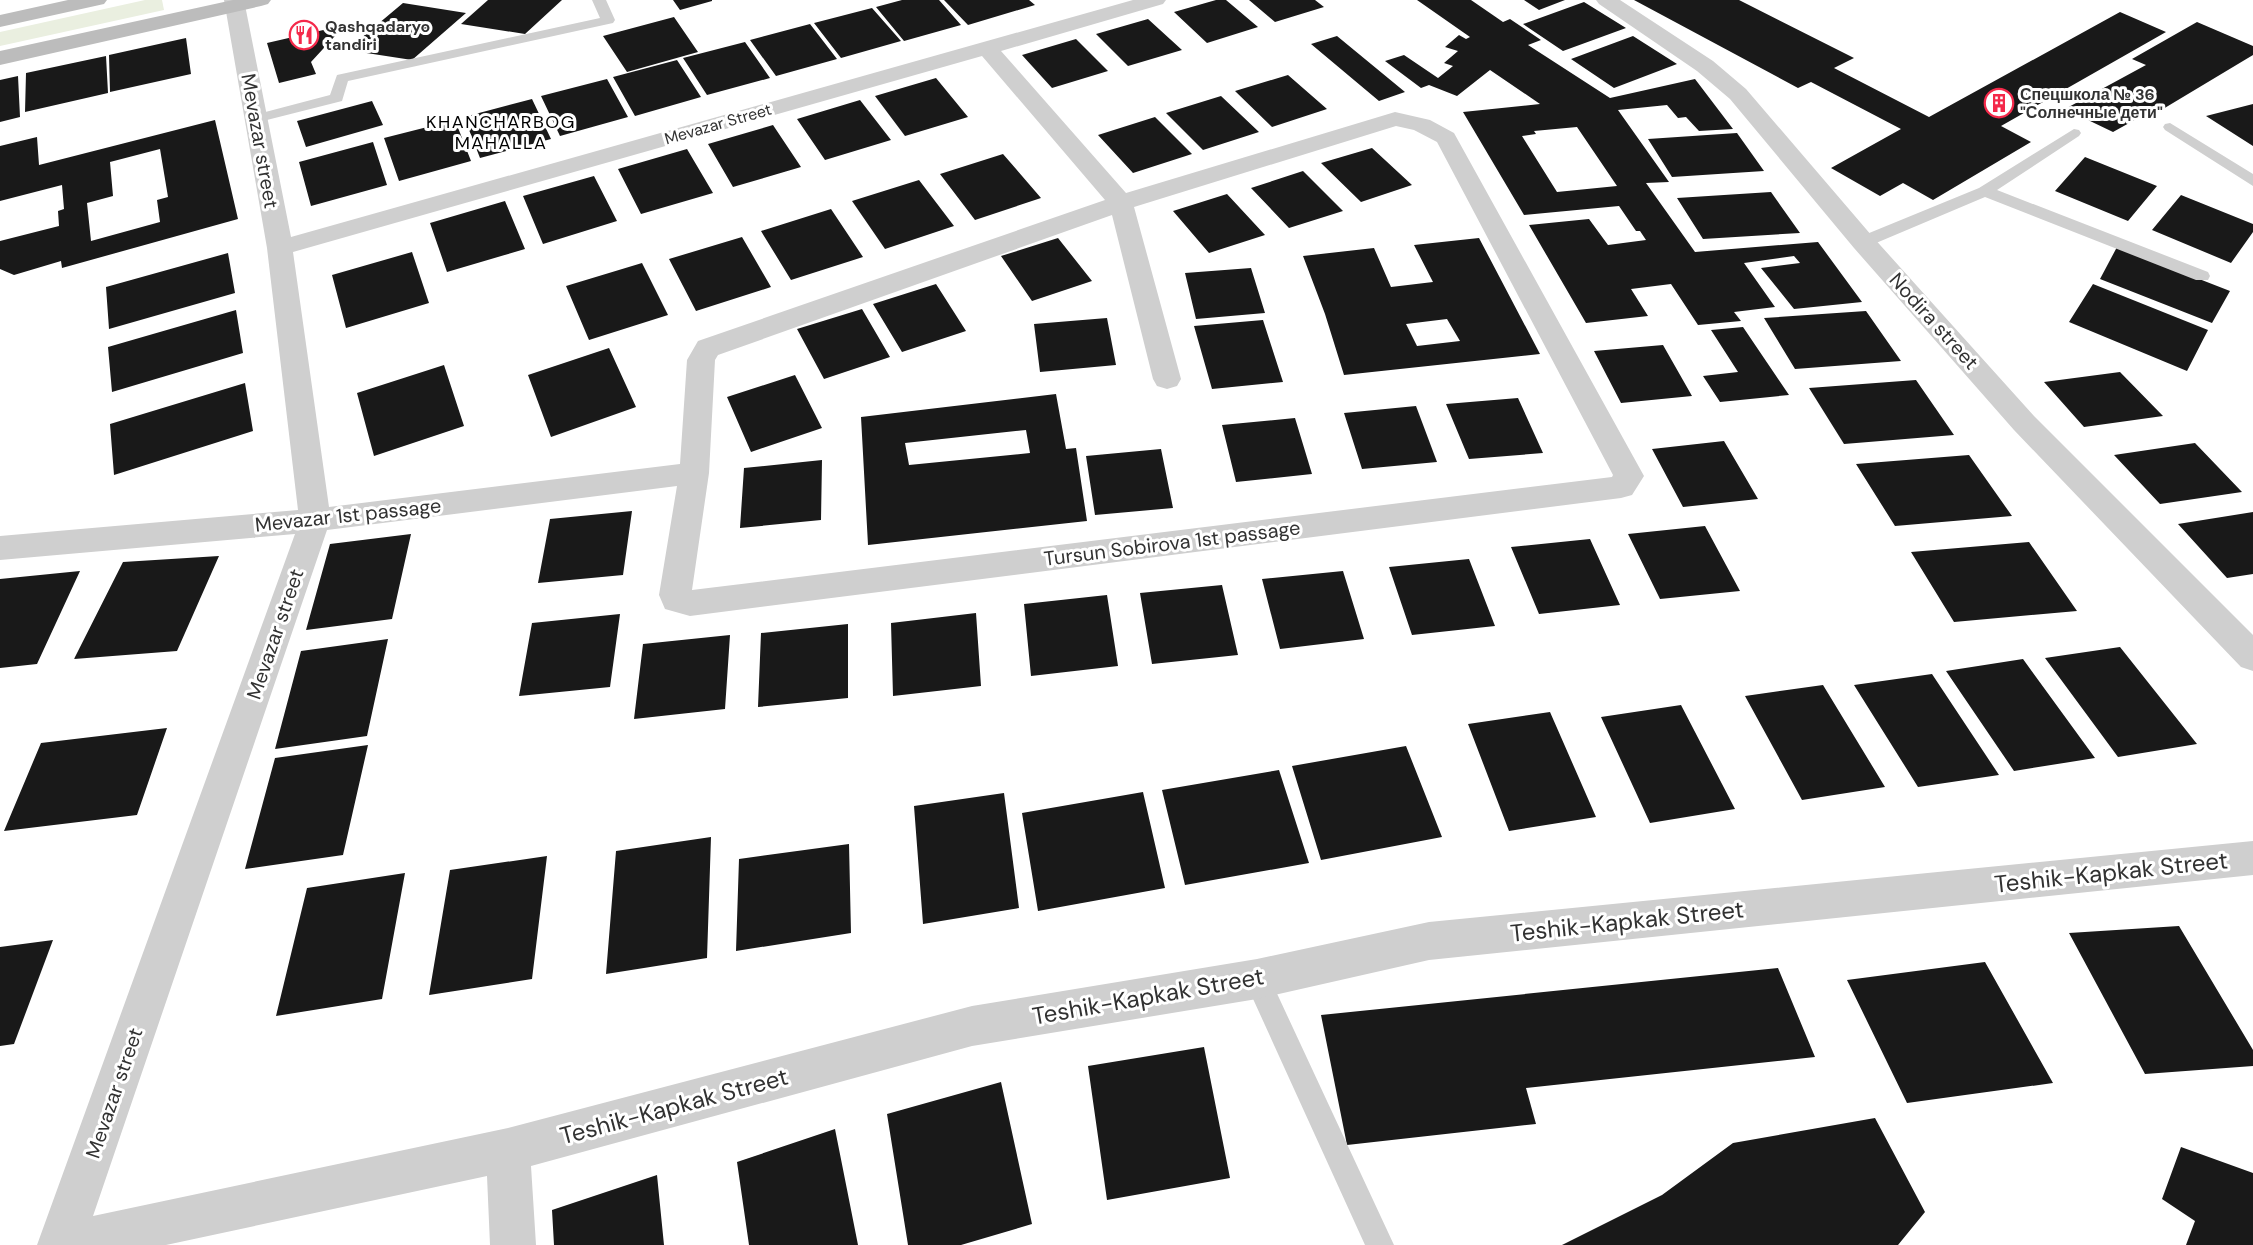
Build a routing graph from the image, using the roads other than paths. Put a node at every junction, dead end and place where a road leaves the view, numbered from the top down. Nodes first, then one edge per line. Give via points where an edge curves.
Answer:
1 (97, 0) edge
2 (599, 0) edge
3 (1156, 0) edge
4 (1606, 0) edge
5 (244, 2) edge
6 (0, 21) edge
7 (987, 48) junction
8 (0, 58) edge
9 (255, 119) junction
10 (2170, 127) dead end
11 (2074, 133) dead end
12 (2253, 182) edge
13 (1985, 191) junction
14 (1121, 203) junction
15 (1863, 242) junction
16 (280, 248) junction
17 (2202, 276) dead end
18 (1167, 379) dead end
19 (694, 473) junction
20 (315, 520) junction
21 (0, 548) edge
22 (2253, 657) edge
23 (2253, 858) edge
24 (1257, 979) junction
25 (508, 1150) junction
26 (61, 1245) edge
27 (513, 1245) edge
28 (1380, 1245) edge

1 - 6 main road
2 - 9 lane via 608,20 342,78 337,98
3 - 7 street, Mevazar Street
4 - 15 street, Nodira street via 1705,66 1738,94
5 - 8 main road
5 - 9 street, Mevazаr street
7 - 14 street
7 - 16 street, Mevazar Street
9 - 16 street, Mevazаr street
10 - 12 lane
11 - 13 lane
13 - 15 lane
13 - 17 lane
14 - 18 street
14 - 19 street, Tursun Sobirova 1st passage via 708,348 701,360
14 - 19 street, Tursun Sobirova 1st passage via 1395,119 1422,125 1446,138 1629,476 1621,487 690,603 677,600 675,595
15 - 22 street, Nodira street via 2024,423
16 - 20 street, Mevazаr street
19 - 20 street, Mevazаr 1st passage
20 - 21 street, Mevazаr 1st passage
20 - 26 street, Mevazаr street
23 - 24 street, Teshik-Kapkak Street via 1429,941
24 - 25 street, Teshik-Kapkak Street via 972,1026
24 - 28 lane
25 - 26 street, Teshik-Kapkak Street
25 - 27 street

